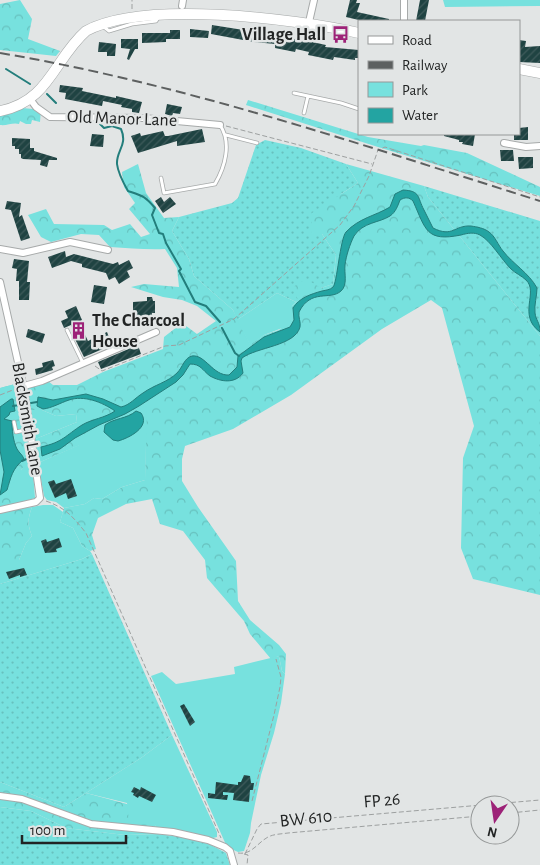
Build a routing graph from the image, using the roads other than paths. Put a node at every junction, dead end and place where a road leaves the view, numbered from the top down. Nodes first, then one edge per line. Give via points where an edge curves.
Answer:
1 (314, 0) edge
2 (404, 0) edge
3 (183, 3) edge
4 (132, 4) edge
5 (162, 7) junction
6 (404, 20) edge
7 (98, 22) junction
8 (309, 22) junction
9 (358, 33) edge
10 (520, 70) edge
11 (540, 73) edge
12 (294, 93) dead end
13 (308, 96) junction
14 (30, 99) junction
15 (358, 109) edge
16 (0, 111) edge
17 (304, 113) dead end
18 (220, 125) joint
19 (226, 135) junction
20 (504, 142) dead end
21 (256, 143) dead end
22 (540, 146) edge
23 (161, 178) dead end
24 (0, 249) edge
25 (108, 250) dead end
26 (0, 282) edge
27 (67, 330) dead end
28 (156, 332) dead end
29 (83, 363) junction
30 (24, 387) junction
31 (14, 422) dead end
32 (30, 429) junction
33 (0, 510) edge
34 (0, 796) edge
35 (234, 865) edge

1 - 8 street
2 - 6 street
3 - 5 main road
3 - 8 main road
4 - 5 main road
4 - 7 main road
5 - 7 lane via 156,22 132,24 109,31
7 - 14 main road via 85,31 44,87
8 - 9 main road
10 - 11 main road
12 - 13 lane
13 - 15 lane
13 - 17 lane
14 - 16 main road
14 - 18 street, Old Manor Lane via 50,117 144,118
18 - 19 lane
19 - 21 lane
19 - 23 lane via 224,165 215,184 164,193
20 - 22 street via 526,147
24 - 25 street via 23,253 70,242
26 - 30 street, Blacksmith Lane
27 - 29 lane
28 - 29 street
29 - 30 street
30 - 32 street, Blacksmith Lane
31 - 32 lane via 16,432
32 - 33 street, Blacksmith Lane via 40,498 36,502
34 - 35 street via 22,799 91,824 173,832 208,840 228,850

